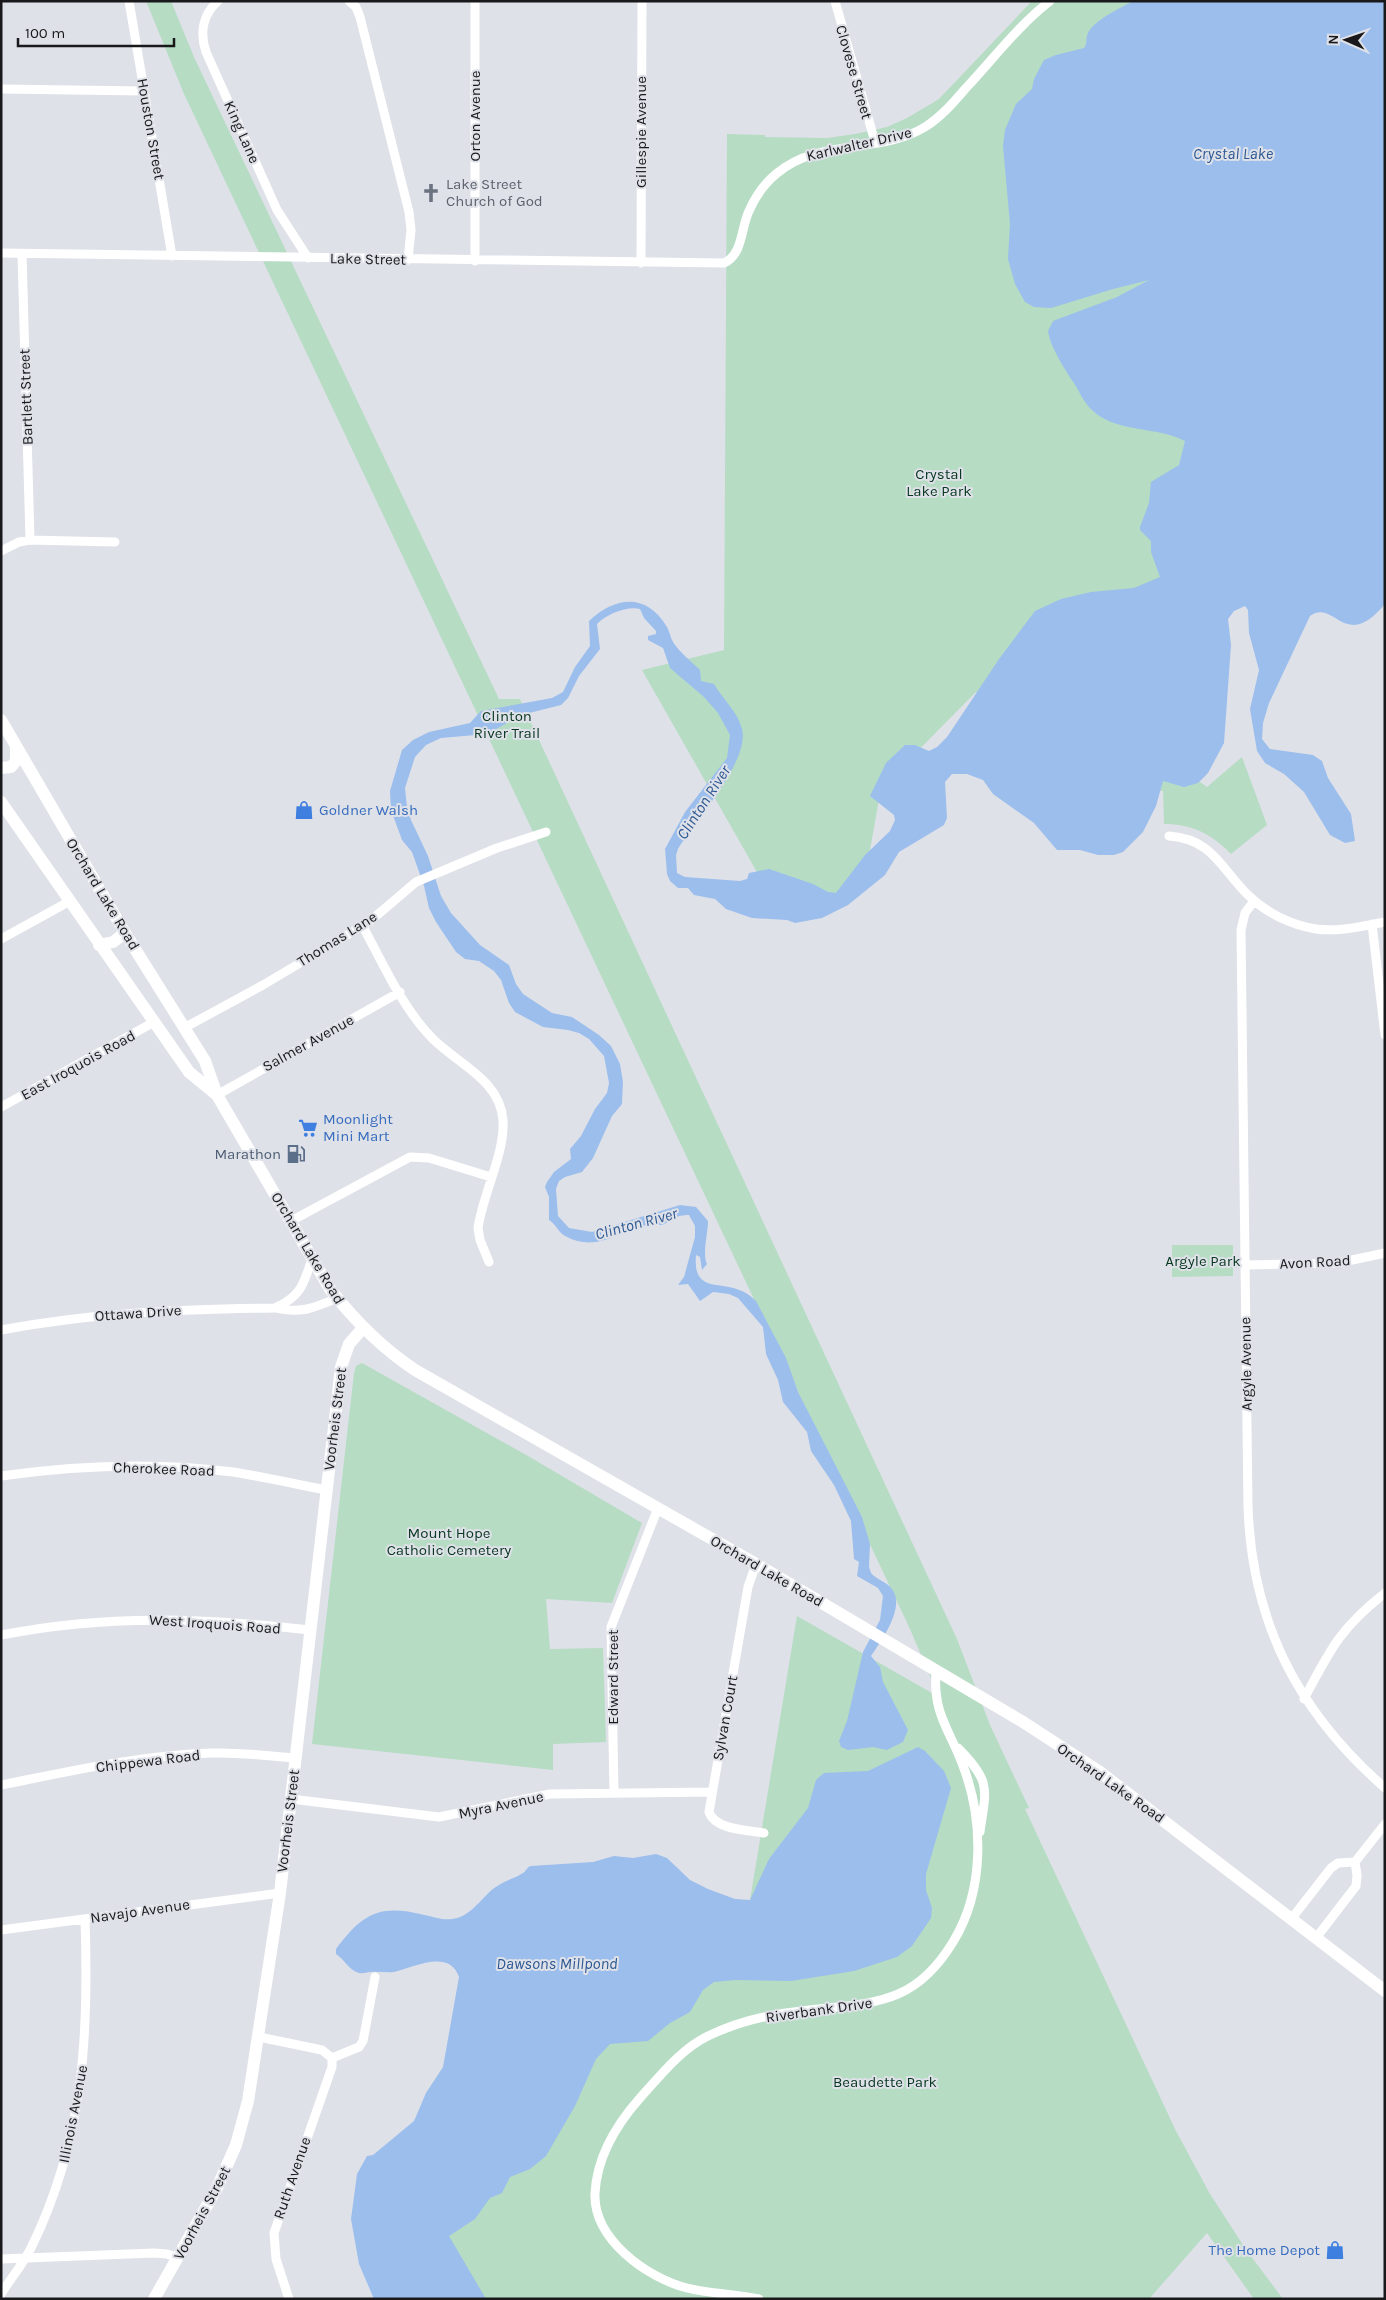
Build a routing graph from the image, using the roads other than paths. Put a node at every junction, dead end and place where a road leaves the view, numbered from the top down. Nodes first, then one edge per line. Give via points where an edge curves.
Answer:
1 (129, 1) edge
2 (218, 1) edge
3 (349, 1) edge
4 (475, 1) edge
5 (642, 1) edge
6 (835, 1) edge
7 (1050, 1) edge
8 (1, 88) edge
9 (144, 91) junction
10 (875, 142) junction
11 (1, 253) edge
12 (22, 254) junction
13 (172, 256) junction
14 (308, 258) junction
15 (732, 258) joint
16 (408, 260) junction
17 (476, 260) junction
18 (641, 263) junction
19 (30, 540) junction
20 (114, 542) dead end
21 (1, 551) edge
22 (1, 720) edge
23 (16, 746) junction
24 (1, 768) edge
25 (1, 802) edge
26 (546, 832) dead end
27 (1169, 836) dead end
28 (70, 901) junction
29 (1254, 901) junction
30 (1385, 922) edge
31 (1372, 924) junction
32 (362, 925) junction
33 (125, 933) junction
34 (1, 940) edge
35 (99, 945) junction
36 (400, 992) junction
37 (154, 1022) junction
38 (184, 1028) junction
39 (1385, 1035) edge
40 (217, 1095) junction
41 (1, 1107) edge
42 (491, 1176) junction
43 (291, 1221) junction
44 (1385, 1253) edge
45 (312, 1258) junction
46 (489, 1262) dead end
47 (1245, 1265) junction
48 (337, 1298) junction
49 (275, 1308) junction
50 (363, 1328) junction
51 (1, 1330) edge
52 (1, 1476) edge
53 (326, 1490) junction
54 (658, 1508) junction
55 (756, 1564) junction
56 (1385, 1593) edge
57 (310, 1630) junction
58 (1, 1635) edge
59 (936, 1672) junction
60 (1304, 1699) junction
61 (953, 1743) junction
62 (296, 1758) junction
63 (1, 1785) edge
64 (1385, 1788) edge
65 (712, 1792) junction
66 (614, 1793) junction
67 (291, 1799) junction
68 (1385, 1824) edge
69 (764, 1833) dead end
70 (977, 1848) junction
71 (1355, 1862) junction
72 (280, 1893) junction
73 (1292, 1918) junction
74 (85, 1919) junction
75 (1, 1930) edge
76 (1316, 1938) junction
77 (375, 1978) dead end
78 (1385, 1991) edge
79 (259, 2037) junction
80 (332, 2058) junction
81 (25, 2258) junction
82 (178, 2258) junction
83 (1, 2259) edge
84 (1, 2294) edge
85 (154, 2299) edge
86 (289, 2299) edge
87 (759, 2299) edge

1 - 9 street, Houston Street
2 - 14 street, King Lane via 203,25 206,52 276,210
3 - 16 street via 360,17 409,212
4 - 17 street, Orton Avenue
5 - 18 street, Gillespie Avenue
6 - 10 street, Clovese Street
7 - 10 street, Karlwalter Drive via 936,119 909,135
8 - 9 street
9 - 13 street, Houston Street
10 - 15 street, Karlwalter Drive via 813,153 777,173 754,201
11 - 12 street, Lake Street
12 - 13 street, Lake Street
12 - 19 street, Bartlett Street
13 - 14 street, Lake Street
14 - 16 street, Lake Street
15 - 18 street, Lake Street via 720,264
16 - 17 street, Lake Street
17 - 18 street, Lake Street
19 - 20 street
19 - 21 street
22 - 23 main road, Orchard Lake Road
23 - 24 main road via 16,761 11,767
23 - 33 main road, Orchard Lake Road
25 - 28 main road, Orchard Lake Road
26 - 32 street, Thomas Lane via 497,848 416,882
27 - 29 street via 1188,839 1210,851
28 - 34 street
28 - 35 main road, Orchard Lake Road
29 - 31 street via 1279,917 1307,927 1339,929
29 - 47 street, Argyle Avenue via 1245,913 1241,930
30 - 31 street
31 - 39 street
32 - 36 street
32 - 38 street, Thomas Lane
33 - 35 main road via 113,942
33 - 38 main road, Orchard Lake Road
35 - 37 main road, Orchard Lake Road
36 - 40 street, Salmer Avenue
36 - 42 street via 432,1038 482,1079 498,1098 503,1132
37 - 40 main road, Orchard Lake Road via 189,1072
37 - 41 street, East Iroquois Road
38 - 40 main road, Orchard Lake Road via 206,1061
40 - 43 main road, Orchard Lake Road
42 - 43 street via 429,1158 410,1157
42 - 46 street via 478,1228
43 - 45 main road, Orchard Lake Road
44 - 47 street, Avon Road via 1338,1263
45 - 48 main road, Orchard Lake Road
45 - 49 street, Ottawa Drive via 297,1295
47 - 60 street, Argyle Avenue via 1248,1507 1252,1559 1270,1628
48 - 49 street, Ottawa Drive via 308,1310
48 - 50 main road, Orchard Lake Road
49 - 51 street, Ottawa Drive via 137,1313
50 - 53 main road, Voorheis Street via 349,1344 341,1367
50 - 54 main road, Orchard Lake Road via 415,1370
52 - 53 street, Cherokee Road via 97,1466 164,1467 242,1474
53 - 57 main road, Voorheis Street
54 - 55 main road, Orchard Lake Road
54 - 66 street, Edward Street via 612,1627
55 - 59 main road, Orchard Lake Road
55 - 65 street, Sylvan Court via 748,1587
56 - 60 street via 1356,1616 1341,1634
57 - 58 street, West Iroquois Road via 160,1619 79,1623
57 - 62 main road, Voorheis Street
59 - 61 street, Riverbank Drive via 936,1703
59 - 73 main road, Orchard Lake Road via 1023,1722 1100,1772
60 - 64 street, Argyle Avenue via 1337,1742
61 - 70 street, Riverbank Drive via 970,1787
61 - 70 street, Riverbank Drive via 968,1757 986,1786
62 - 63 street, Chippewa Road via 226,1753 182,1755 99,1766
62 - 67 main road, Voorheis Street
65 - 66 street, Myra Avenue
65 - 69 street, Sylvan Court via 709,1812 714,1821
66 - 67 street, Myra Avenue via 544,1795 439,1817
67 - 72 main road, Voorheis Street
68 - 71 street
70 - 87 street, Riverbank Drive via 975,1884 965,1918 943,1956 920,1981 902,1993 876,2003 768,2016 704,2038 650,2086 621,2120 606,2148 597,2180 596,2205 604,2228 624,2252 649,2271 676,2284
71 - 73 street via 1338,1863 1331,1868
71 - 76 street via 1356,1886
72 - 74 street, Navajo Avenue
72 - 79 main road, Voorheis Street
73 - 76 main road, Orchard Lake Road
74 - 75 street, Navajo Avenue
74 - 81 street, Illinois Avenue via 87,2018 78,2107 55,2190
76 - 78 main road, Orchard Lake Road
77 - 80 street via 363,2041 358,2047
79 - 80 street via 322,2050
79 - 82 main road, Voorheis Street via 248,2101 236,2145 217,2188
80 - 86 street, Ruth Avenue via 332,2067 274,2233 276,2259
81 - 82 street via 154,2253
81 - 83 street
81 - 84 street, Illinois Avenue
82 - 85 main road, Voorheis Street

